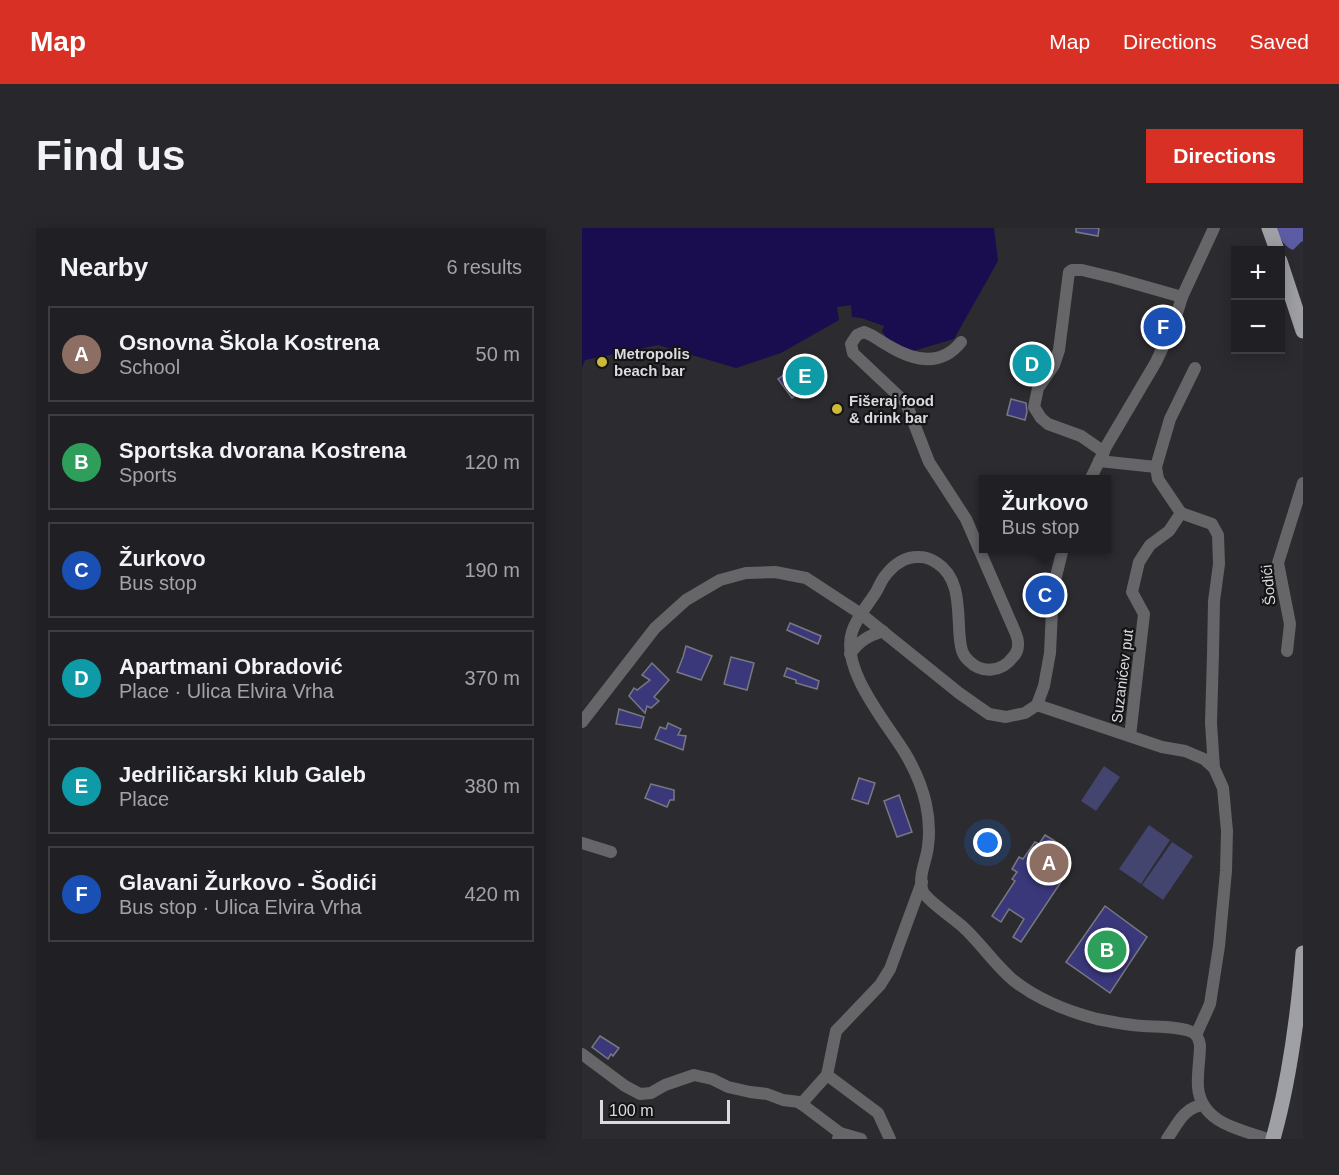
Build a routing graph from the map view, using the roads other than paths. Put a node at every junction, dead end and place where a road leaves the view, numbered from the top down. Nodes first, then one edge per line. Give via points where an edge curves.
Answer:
1 (1214, 228) edge
2 (1269, 230) edge
3 (1275, 246) edge
4 (1285, 274) edge
5 (1182, 297) junction
6 (1303, 331) edge
7 (961, 342) dead end
8 (1194, 368) dead end
9 (1101, 457) junction
10 (1156, 466) junction
11 (1092, 475) edge
12 (1303, 483) edge
13 (1181, 513) junction
14 (979, 548) edge
15 (981, 553) edge
16 (1062, 553) edge
17 (861, 614) junction
18 (883, 631) junction
19 (1287, 651) dead end
20 (850, 654) junction
21 (1037, 705) junction
22 (582, 722) edge
23 (1130, 736) junction
24 (1214, 768) junction
25 (582, 843) edge
26 (611, 852) dead end
27 (922, 882) junction
28 (1303, 953) edge
29 (1196, 1035) junction
30 (582, 1054) edge
31 (827, 1075) junction
32 (801, 1104) junction
33 (1203, 1105) junction
34 (839, 1136) edge
35 (861, 1139) edge
36 (890, 1139) edge
37 (1167, 1139) edge
38 (1268, 1139) edge
39 (1273, 1139) edge

1 - 5 street
2 - 3 main road
4 - 6 main road
5 - 9 street via 1156,362
5 - 9 street via 1082,270 1069,273 1059,350 1038,388 1034,407 1048,424 1081,435
7 - 14 street via 943,357 926,360 903,354 864,332 851,344 853,353 906,403 929,462 966,519
8 - 10 street via 1170,419
9 - 10 street
9 - 11 street
10 - 13 street via 1158,479
12 - 19 street, Šodići via 1278,563 1290,624
13 - 23 street, Suzanićev put via 1168,531 1149,545 1139,562 1132,592 1144,614
13 - 24 street via 1212,524 1218,535 1211,723
15 - 17 street via 1019,643 1009,663 1002,667 985,670 961,651 955,586 949,573 927,557 912,556 898,562 884,576
16 - 21 street via 1053,589 1050,653
17 - 18 street
17 - 20 street via 852,631
17 - 22 street via 806,578 776,572 746,573 720,580 686,600 655,628
18 - 20 street via 864,639
18 - 21 street via 989,714 1006,717 1025,713
20 - 27 street via 859,681 909,762 926,803 930,828
21 - 23 street
23 - 24 street via 1185,751
24 - 29 street via 1223,788 1226,871 1210,1004
25 - 26 street
27 - 29 street via 924,892 1012,980 1039,998 1071,1012 1108,1021 1183,1029
27 - 31 street via 890,969 836,1031
28 - 39 main road via 1294,1045
29 - 33 street via 1200,1045 1198,1087
30 - 32 street via 640,1094 694,1075
31 - 32 street
31 - 36 street via 879,1113
32 - 34 street
33 - 37 street via 1184,1113
33 - 38 street via 1224,1123
34 - 35 street

